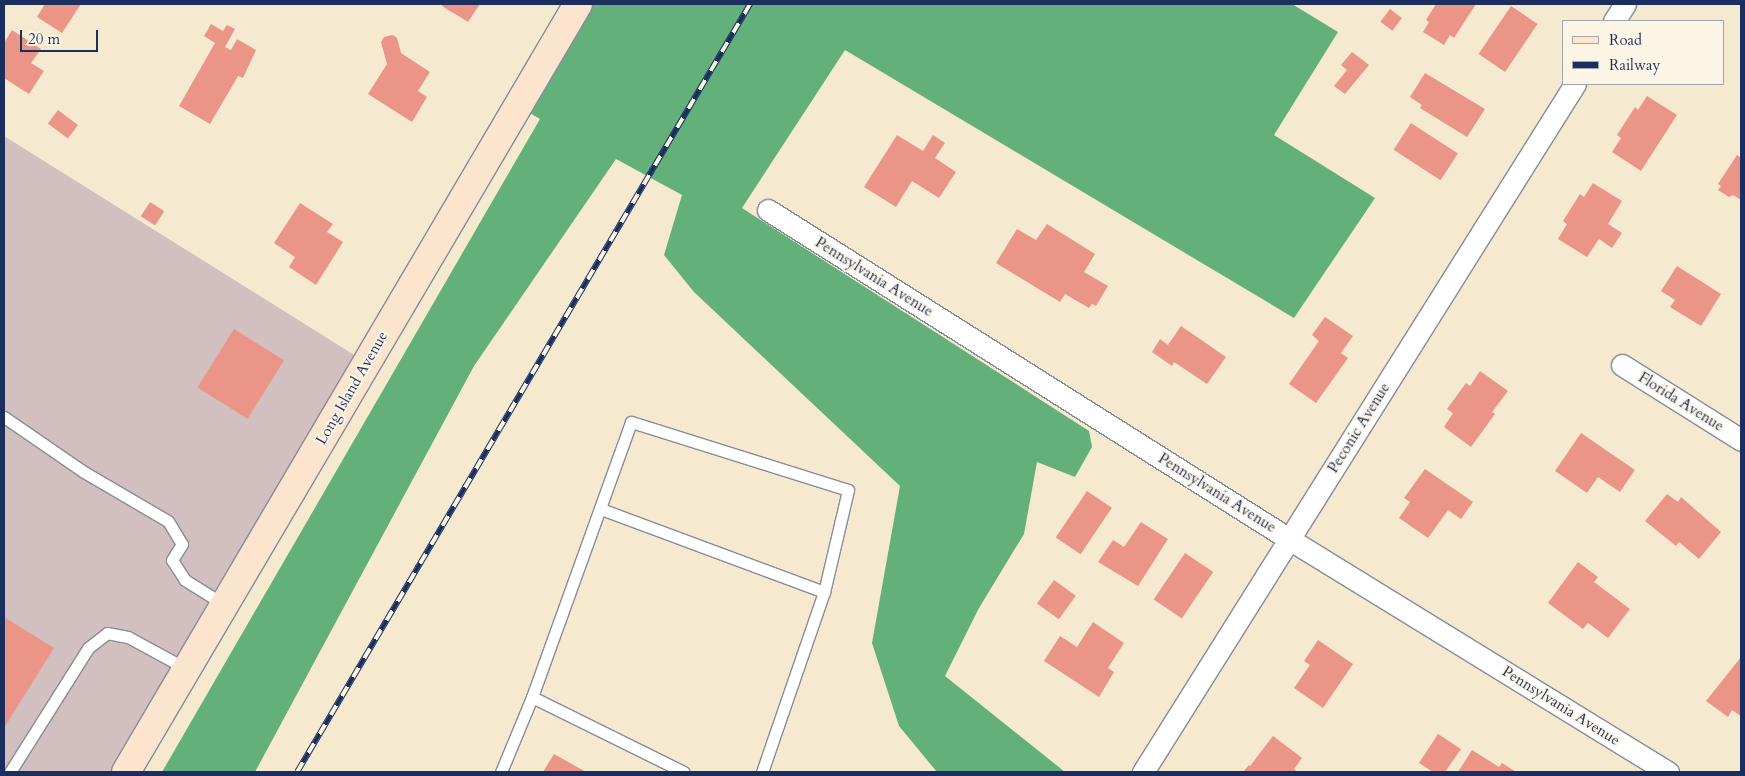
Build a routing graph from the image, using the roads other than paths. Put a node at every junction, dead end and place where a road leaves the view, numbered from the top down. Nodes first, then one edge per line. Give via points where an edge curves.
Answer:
1 (578, 4) edge
2 (1625, 4) edge
3 (1615, 20) edge
4 (1574, 85) edge
5 (768, 210) dead end
6 (1622, 365) dead end
7 (4, 417) edge
8 (1741, 440) edge
9 (601, 509) junction
10 (1289, 539) junction
11 (824, 592) junction
12 (225, 605) junction
13 (188, 668) junction
14 (532, 697) junction
15 (10, 772) edge
16 (126, 772) edge
17 (501, 772) edge
18 (684, 772) edge
19 (762, 772) edge
20 (1143, 772) edge
21 (1668, 772) edge

1 - 12 street, Long Island Avenue
2 - 3 street
4 - 10 street, Peconic Avenue
5 - 10 street, Pennsylvania Avenue
6 - 8 street, Florida Avenue
7 - 12 lane via 84,472 168,521 182,544 172,560 185,580
9 - 11 lane
9 - 11 lane via 631,422 848,490
9 - 14 lane
10 - 20 street, Peconic Avenue
10 - 21 street, Pennsylvania Avenue
11 - 19 lane
12 - 13 street, Long Island Avenue
13 - 15 lane via 128,637 107,633 88,648
13 - 16 street, Long Island Avenue
14 - 17 lane
14 - 18 lane

